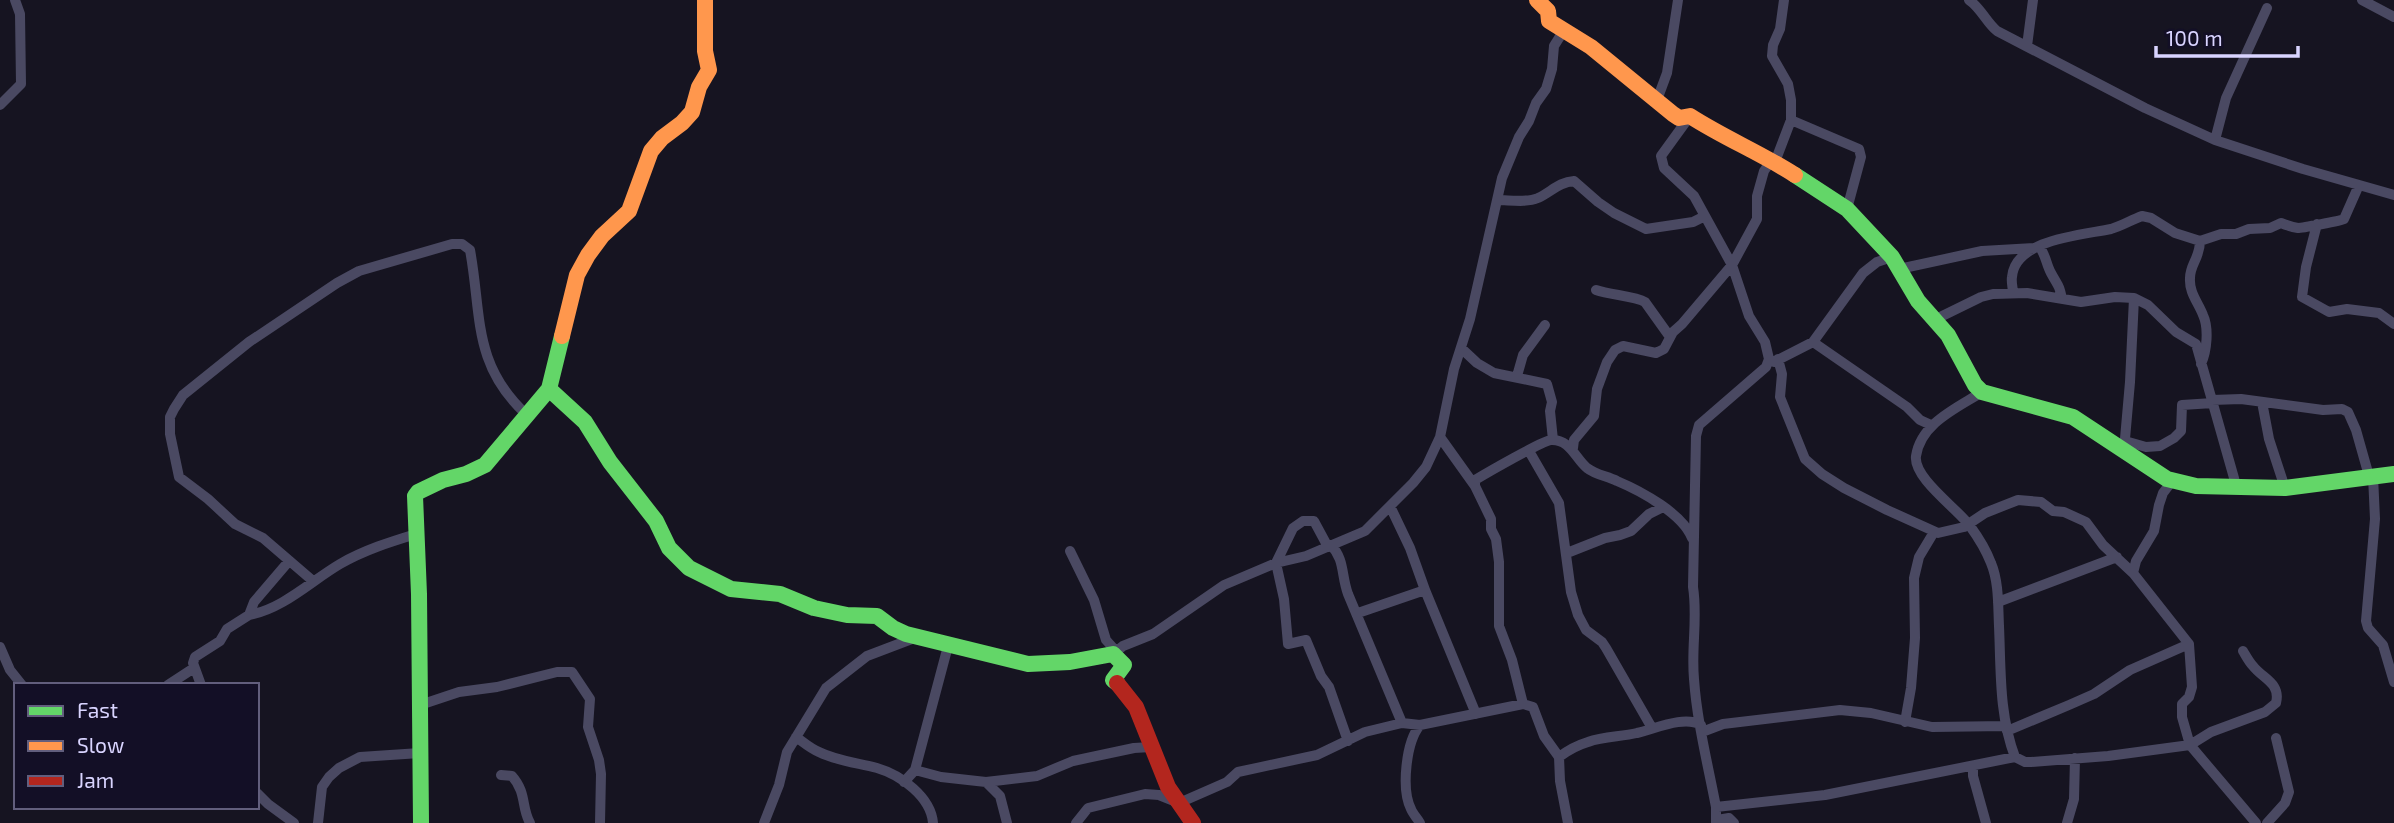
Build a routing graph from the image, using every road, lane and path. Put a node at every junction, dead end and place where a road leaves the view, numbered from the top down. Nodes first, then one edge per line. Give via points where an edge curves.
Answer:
1 (15, 0) edge
2 (705, 0) edge
3 (1536, 0) edge
4 (1678, 0) edge
5 (1784, 0) edge
6 (2033, 0) edge
7 (2362, 0) edge
8 (1974, 2) edge
9 (2267, 8) dead end
10 (2394, 17) edge
11 (1564, 30) junction
12 (2027, 46) junction
13 (1657, 100) junction
14 (0, 105) edge
15 (1690, 116) junction
16 (1791, 120) junction
17 (2215, 140) junction
18 (1773, 161) junction
19 (2358, 185) junction
20 (2394, 195) edge
21 (1497, 200) junction
22 (1847, 209) junction
23 (1705, 216) junction
24 (2317, 224) junction
25 (2200, 241) junction
26 (2037, 247) junction
27 (1896, 263) junction
28 (1732, 264) junction
29 (1596, 290) dead end
30 (2013, 293) junction
31 (2134, 298) junction
32 (2062, 299) junction
33 (1934, 320) junction
34 (1545, 324) dead end
35 (2394, 324) edge
36 (1670, 337) junction
37 (1813, 342) junction
38 (1461, 348) junction
39 (1773, 359) junction
40 (2202, 364) junction
41 (1517, 376) junction
42 (549, 389) junction
43 (1982, 391) junction
44 (2213, 401) junction
45 (2262, 402) junction
46 (526, 414) junction
47 (1931, 425) junction
48 (1440, 437) junction
49 (1553, 440) junction
50 (2124, 445) junction
51 (1573, 448) junction
52 (1529, 451) junction
53 (2394, 474) edge
54 (2371, 476) junction
55 (2172, 481) junction
56 (2236, 485) junction
57 (1475, 486) junction
58 (2285, 488) junction
59 (1390, 506) junction
60 (1663, 507) junction
61 (1969, 524) junction
62 (1934, 532) junction
63 (416, 534) junction
64 (1695, 545) junction
65 (1330, 546) junction
66 (1070, 551) dead end
67 (1567, 553) junction
68 (2117, 557) junction
69 (289, 561) junction
70 (1276, 563) junction
71 (2133, 573) junction
72 (313, 581) junction
73 (1425, 590) junction
74 (1998, 602) junction
75 (1358, 613) junction
76 (249, 615) junction
77 (918, 637) junction
78 (2189, 644) junction
79 (948, 646) junction
80 (0, 647) edge
81 (2243, 651) dead end
82 (1115, 652) junction
83 (194, 668) junction
84 (2394, 682) edge
85 (20, 683) edge
86 (171, 683) edge
87 (200, 683) edge
88 (1523, 704) junction
89 (420, 705) junction
90 (1476, 715) junction
91 (1905, 722) junction
92 (1402, 723) junction
93 (1420, 725) junction
94 (1652, 728) junction
95 (1702, 728) junction
96 (2007, 728) junction
97 (796, 737) junction
98 (2276, 738) dead end
99 (1348, 741) junction
100 (2190, 745) junction
101 (1151, 747) junction
102 (420, 753) junction
103 (1559, 757) junction
104 (2015, 757) junction
105 (2075, 758) junction
106 (1973, 766) junction
107 (915, 770) junction
108 (501, 775) dead end
109 (904, 782) junction
110 (986, 782) junction
111 (259, 795) edge
112 (1180, 803) junction
113 (1716, 807) junction
114 (1716, 821) edge
115 (294, 823) edge
116 (318, 823) edge
117 (421, 823) edge
118 (530, 823) edge
119 (600, 823) edge
120 (764, 823) edge
121 (933, 823) edge
122 (1006, 823) edge
123 (1076, 823) edge
124 (1193, 823) edge
125 (1420, 823) edge
126 (1567, 823) edge
127 (1734, 823) edge
128 (1986, 823) edge
129 (2067, 823) edge
130 (2256, 823) edge
131 (2267, 823) edge

1 - 14 street via 20,14 21,84
2 - 42 street via 709,70 694,109 651,151 632,207 602,236 582,265
3 - 11 street via 1548,11 1549,21
4 - 13 street via 1667,73
5 - 16 street via 1772,56 1787,84
6 - 12 street
7 - 10 street
8 - 12 street via 1990,26
9 - 17 street via 2226,98
11 - 13 street
11 - 21 street via 1553,46 1546,89 1517,142
12 - 17 street
13 - 15 street via 1676,116
15 - 18 street
15 - 23 street via 1661,161 1694,196
16 - 18 street
16 - 22 street via 1860,149
17 - 19 street
18 - 22 street
18 - 28 street via 1763,170 1757,219
19 - 20 street
19 - 24 street via 2344,219
21 - 23 street via 1538,198 1574,180 1614,213 1646,229
21 - 38 street
22 - 27 street
23 - 28 street
24 - 25 street via 2299,228 2281,223
24 - 35 street via 2302,297 2329,312 2379,313
25 - 26 street via 2141,216 2118,227 2079,233
25 - 40 street via 2190,276 2191,291 2206,326
26 - 27 street
26 - 30 street via 2017,263 2012,274
26 - 32 street via 2047,258
27 - 33 street
27 - 37 street via 1870,266
28 - 36 street
28 - 39 street via 1749,316
29 - 36 street via 1645,302
30 - 32 street
30 - 33 street via 1982,297
31 - 32 street
31 - 40 street via 2196,344
31 - 50 street
33 - 43 street
34 - 41 street via 1523,355
36 - 51 street via 1656,353 1623,346 1615,350 1597,389 1594,416 1574,440
37 - 39 street
37 - 47 street
38 - 41 street via 1494,373
38 - 48 street
39 - 62 street via 1782,374 1780,397 1810,464 1844,488
39 - 64 street via 1699,425
40 - 44 street
41 - 49 street via 1547,384
42 - 46 street
42 - 77 street via 585,422 656,521 668,548 689,568 731,589 780,594 847,615 877,616
43 - 47 street
43 - 50 street via 2073,417
44 - 45 street
44 - 50 street via 2182,406 2179,435 2160,446
44 - 56 street
45 - 54 street via 2348,412
45 - 58 street
46 - 63 street via 485,465 418,492
46 - 69 street via 509,398 486,357 470,250 462,244 359,271 319,294 183,395 170,417 179,477
47 - 61 street via 1918,449 1917,465
48 - 57 street
48 - 59 street via 1426,467
49 - 51 street
49 - 52 street
50 - 55 street
51 - 60 street via 1592,472 1627,485
52 - 57 street via 1476,480
52 - 67 street via 1559,503
53 - 54 street
54 - 58 street
54 - 84 street via 2375,519 2366,621 2382,645
55 - 56 street
55 - 71 street via 2163,493 2154,531
56 - 58 street
57 - 88 street via 1496,539 1499,626
59 - 65 street via 1365,531
59 - 73 street
60 - 64 street via 1688,526
60 - 67 street via 1631,531
61 - 62 street
61 - 68 street via 2018,500 2040,502 2086,522
61 - 74 street via 1992,565
62 - 91 street via 1919,557 1914,578 1915,638
63 - 72 street via 382,544
63 - 89 street
64 - 95 street via 1692,638
65 - 70 street
65 - 70 street via 1314,521 1303,521 1293,528
65 - 75 street via 1341,556 1343,581
66 - 82 street
67 - 94 street via 1571,592 1583,625 1602,642
68 - 71 street
68 - 74 street
69 - 72 street
69 - 76 street via 254,602
70 - 82 street via 1224,585 1153,634
70 - 99 street via 1288,644 1304,639 1308,643
71 - 78 street
72 - 76 street via 273,608
73 - 75 street
73 - 90 street
74 - 96 street via 2002,710
75 - 92 street
76 - 83 street via 195,657
77 - 79 street
77 - 97 street via 867,656 836,678
78 - 96 street via 2130,670 2094,694
78 - 100 street via 2192,687 2182,704 2182,717
79 - 82 street via 1028,664 1070,662
79 - 107 street
80 - 85 street
81 - 100 street via 2275,687 2278,701 2265,712
82 - 101 street via 1124,665 1113,680 1136,707
83 - 86 street
83 - 87 street
88 - 90 street
88 - 103 street via 1533,707 1544,736
89 - 102 street
89 - 119 street via 459,692 572,672 590,699 587,727 601,774
90 - 93 street
91 - 95 street via 1840,710
91 - 96 street
92 - 93 street
92 - 99 street
93 - 125 street via 1408,749 1407,783 1410,807
94 - 95 street via 1695,721
94 - 103 street via 1586,742
95 - 113 street
96 - 104 street
97 - 109 street via 819,752 877,768
97 - 120 street
98 - 131 street via 2289,792 2286,803
99 - 112 street via 1317,755 1238,772 1227,782
100 - 105 street
100 - 130 street
101 - 110 street via 1073,761 1037,776
101 - 112 street
102 - 116 street via 360,757 339,768 322,787
102 - 117 street
103 - 126 street
104 - 105 street via 2025,762
104 - 106 street
105 - 129 street via 2074,799
106 - 113 street via 1825,795
106 - 128 street
107 - 109 street
107 - 110 street
108 - 118 street via 516,779
109 - 121 street via 930,807
110 - 122 street via 1000,796
111 - 115 street
112 - 123 street via 1145,794 1088,808
112 - 124 street
113 - 114 street
114 - 127 street via 1729,818

